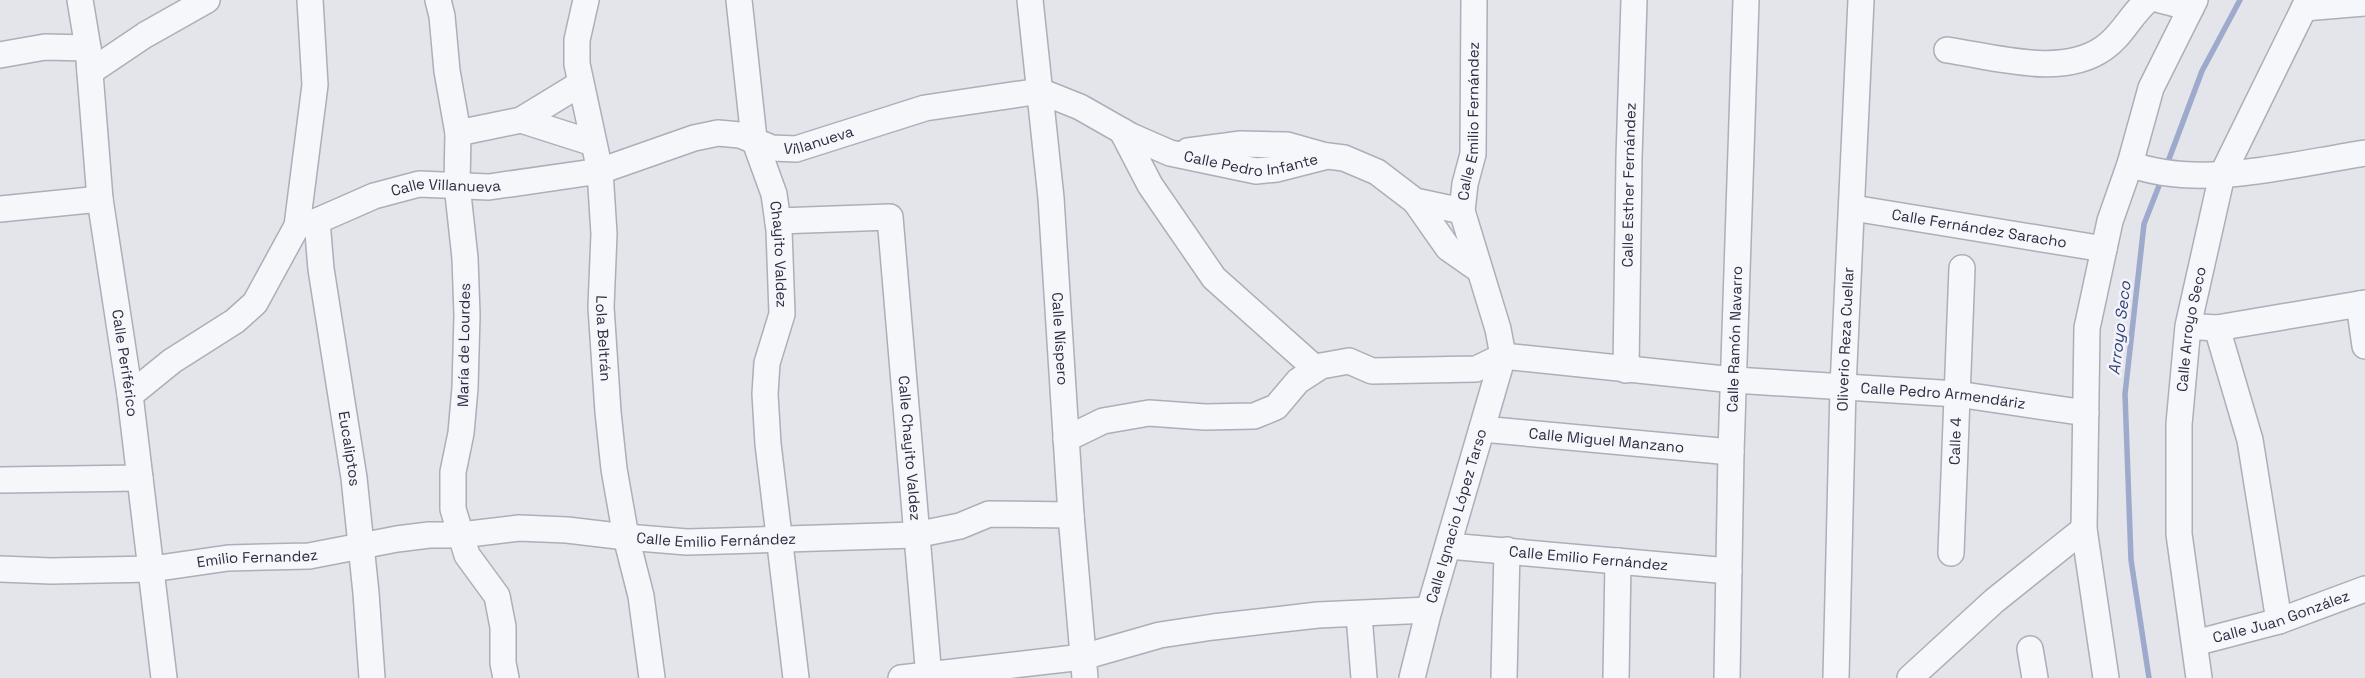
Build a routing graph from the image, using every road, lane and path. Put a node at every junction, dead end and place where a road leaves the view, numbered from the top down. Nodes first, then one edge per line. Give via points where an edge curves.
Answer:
1 (80, 0) edge
2 (207, 0) edge
3 (310, 0) edge
4 (438, 0) edge
5 (586, 0) edge
6 (739, 0) edge
7 (1030, 0) edge
8 (1474, 0) edge
9 (1634, 0) edge
10 (1746, 0) edge
11 (1861, 0) edge
12 (2148, 0) edge
13 (2160, 0) edge
14 (2365, 3) edge
15 (2193, 4) edge
16 (2306, 4) edge
17 (1948, 50) dead end
18 (0, 55) edge
19 (89, 60) junction
20 (580, 84) junction
21 (1040, 91) junction
22 (521, 120) junction
23 (1122, 131) junction
24 (458, 134) junction
25 (754, 139) junction
26 (593, 143) junction
27 (2365, 153) edge
28 (2137, 166) junction
29 (600, 171) junction
30 (2213, 176) junction
31 (457, 186) junction
32 (100, 198) junction
33 (1416, 201) junction
34 (1853, 208) junction
35 (0, 209) edge
36 (1462, 211) junction
37 (778, 221) junction
38 (307, 224) junction
39 (2104, 248) junction
40 (1962, 268) dead end
41 (1478, 269) junction
42 (2362, 304) edge
43 (2188, 326) junction
44 (2217, 328) junction
45 (2365, 346) edge
46 (1503, 356) junction
47 (1316, 369) junction
48 (1626, 370) junction
49 (1734, 380) junction
50 (1843, 387) junction
51 (1957, 394) junction
52 (130, 395) junction
53 (2086, 413) junction
54 (1482, 429) junction
55 (1066, 438) junction
56 (1731, 452) junction
57 (140, 478) junction
58 (0, 480) edge
59 (1071, 515) junction
60 (2084, 529) junction
61 (462, 535) junction
62 (915, 535) junction
63 (626, 538) junction
64 (780, 539) junction
65 (361, 545) junction
66 (1449, 546) junction
67 (1507, 550) junction
68 (1951, 553) dead end
69 (1618, 561) junction
70 (0, 569) edge
71 (152, 570) junction
72 (1729, 571) junction
73 (2365, 589) edge
74 (1428, 610) junction
75 (1359, 615) junction
76 (2278, 621) junction
77 (2195, 643) junction
78 (2030, 649) dead end
79 (1084, 668) edge
80 (928, 676) edge
81 (164, 678) edge
82 (372, 678) edge
83 (506, 678) edge
84 (652, 678) edge
85 (796, 678) edge
86 (901, 678) edge
87 (1364, 678) edge
88 (1412, 678) edge
89 (1504, 678) edge
90 (1616, 678) edge
91 (1727, 678) edge
92 (1836, 678) edge
93 (1910, 678) edge
94 (2035, 678) edge
95 (2106, 678) edge
96 (2199, 678) edge

1 - 19 street, Calle Periférico
2 - 19 street via 144,35
3 - 38 street, Eucaliptos via 314,85
4 - 24 street, María de Lourdes
5 - 20 street, Lola Beltrán via 577,40 576,64
6 - 25 street, Chayito Valdez
7 - 21 street, Calle Níspero
8 - 36 street, Calle Emilio Fernández via 1473,154
9 - 48 street, Calle Esther Fernández
10 - 49 street, Calle Ramón Navarro
11 - 34 street, Oliverio Reza Cuellar
12 - 17 street via 2105,48 2084,60 2052,66
13 - 15 street
14 - 16 street
15 - 28 street via 2151,88
16 - 30 street, Calle Arroyo Seco
18 - 19 street via 45,46
19 - 32 street, Calle Periférico
20 - 22 street
20 - 26 street, Lola Beltrán
21 - 23 street, Calle Pedro Infante via 1080,107
21 - 25 street, Villanueva via 925,108 796,149 772,148
21 - 55 street, Calle Níspero via 1051,198
22 - 24 street
22 - 26 street
23 - 33 street, Calle Pedro Infante via 1170,153 1256,171 1328,156 1344,158 1377,172
23 - 47 street via 1150,185 1214,278
24 - 31 street, María de Lourdes
25 - 29 street, Villanueva via 718,133 694,138
25 - 37 street, Chayito Valdez via 774,194
26 - 29 street, Lola Beltrán
27 - 30 street
28 - 30 street
28 - 39 street via 2110,221
29 - 31 street, Calle Villanueva via 489,187
29 - 63 street, Lola Beltrán via 604,234 601,307 608,412
30 - 43 street, Calle Arroyo Seco
31 - 38 street, Calle Villanueva via 419,184 374,196
31 - 61 street, María de Lourdes via 467,315 465,388 453,472 453,509
32 - 35 street
32 - 52 street, Calle Periférico
33 - 36 street, Calle Pedro Infante
33 - 41 street via 1448,248
34 - 39 street, Calle Fernández Saracho
34 - 50 street, Oliverio Reza Cuellar
36 - 41 street, Calle Emilio Fernández
37 - 62 street, Calle Chayito Valdez via 890,217
37 - 64 street, Chayito Valdez via 782,314 767,363 765,394
38 - 52 street via 254,303 235,321 172,360
38 - 65 street, Eucaliptos via 321,269 350,450
39 - 53 street via 2087,328
40 - 51 street, Calle 4
41 - 46 street, Calle Emilio Fernández via 1498,329
42 - 44 street
42 - 45 street
43 - 44 street
43 - 77 street, Calle Arroyo Seco via 2179,424 2179,534
44 - 76 street via 2250,440
46 - 47 street via 1476,369 1372,371 1348,361
46 - 48 street, Calle Pedro Armendáriz
46 - 54 street, Calle Ignacio López Tarso
47 - 55 street via 1298,381 1276,407 1254,416 1149,413 1103,421
48 - 49 street, Calle Pedro Armendáriz
49 - 50 street, Calle Pedro Armendáriz
49 - 56 street, Calle Ramón Navarro
50 - 51 street, Calle Pedro Armendáriz
50 - 92 street, Oliverio Reza Cuellar
51 - 53 street, Calle Pedro Armendáriz
51 - 68 street, Calle 4
52 - 57 street, Calle Periférico
53 - 60 street
54 - 56 street, Calle Miguel Manzano
54 - 66 street, Calle Ignacio López Tarso
55 - 59 street, Calle Níspero
56 - 72 street, Calle Ramón Navarro
57 - 58 street
57 - 71 street, Calle Periférico
59 - 62 street, Calle Emilio Fernández via 989,514 960,526
59 - 79 street, Calle Níspero
60 - 93 street via 1994,601
60 - 95 street
61 - 63 street, Calle Emilio Fernández via 519,528
61 - 65 street, Calle Emilio Fernández via 429,535
61 - 83 street, María de Lourdes via 468,555 497,596 503,627
62 - 64 street, Calle Emilio Fernández
62 - 80 street, Calle Chayito Valdez
63 - 64 street, Calle Emilio Fernández via 687,542
63 - 84 street, Lola Beltrán via 641,596
64 - 85 street
65 - 71 street, Emilio Fernandez via 309,556 228,558
65 - 82 street, Eucaliptos
66 - 67 street, Calle Emilio Fernández
66 - 74 street, Calle Ignacio López Tarso
67 - 69 street, Calle Emilio Fernández
67 - 89 street
69 - 72 street, Calle Emilio Fernández
69 - 90 street
70 - 71 street
71 - 81 street, Calle Periférico
72 - 91 street, Calle Ramón Navarro
73 - 76 street, Calle Juan González
74 - 75 street
74 - 88 street, Calle Ignacio López Tarso
75 - 79 street via 1318,615 1160,635
75 - 87 street
76 - 77 street, Calle Juan González
77 - 96 street, Calle Arroyo Seco
78 - 94 street
79 - 80 street
80 - 86 street

